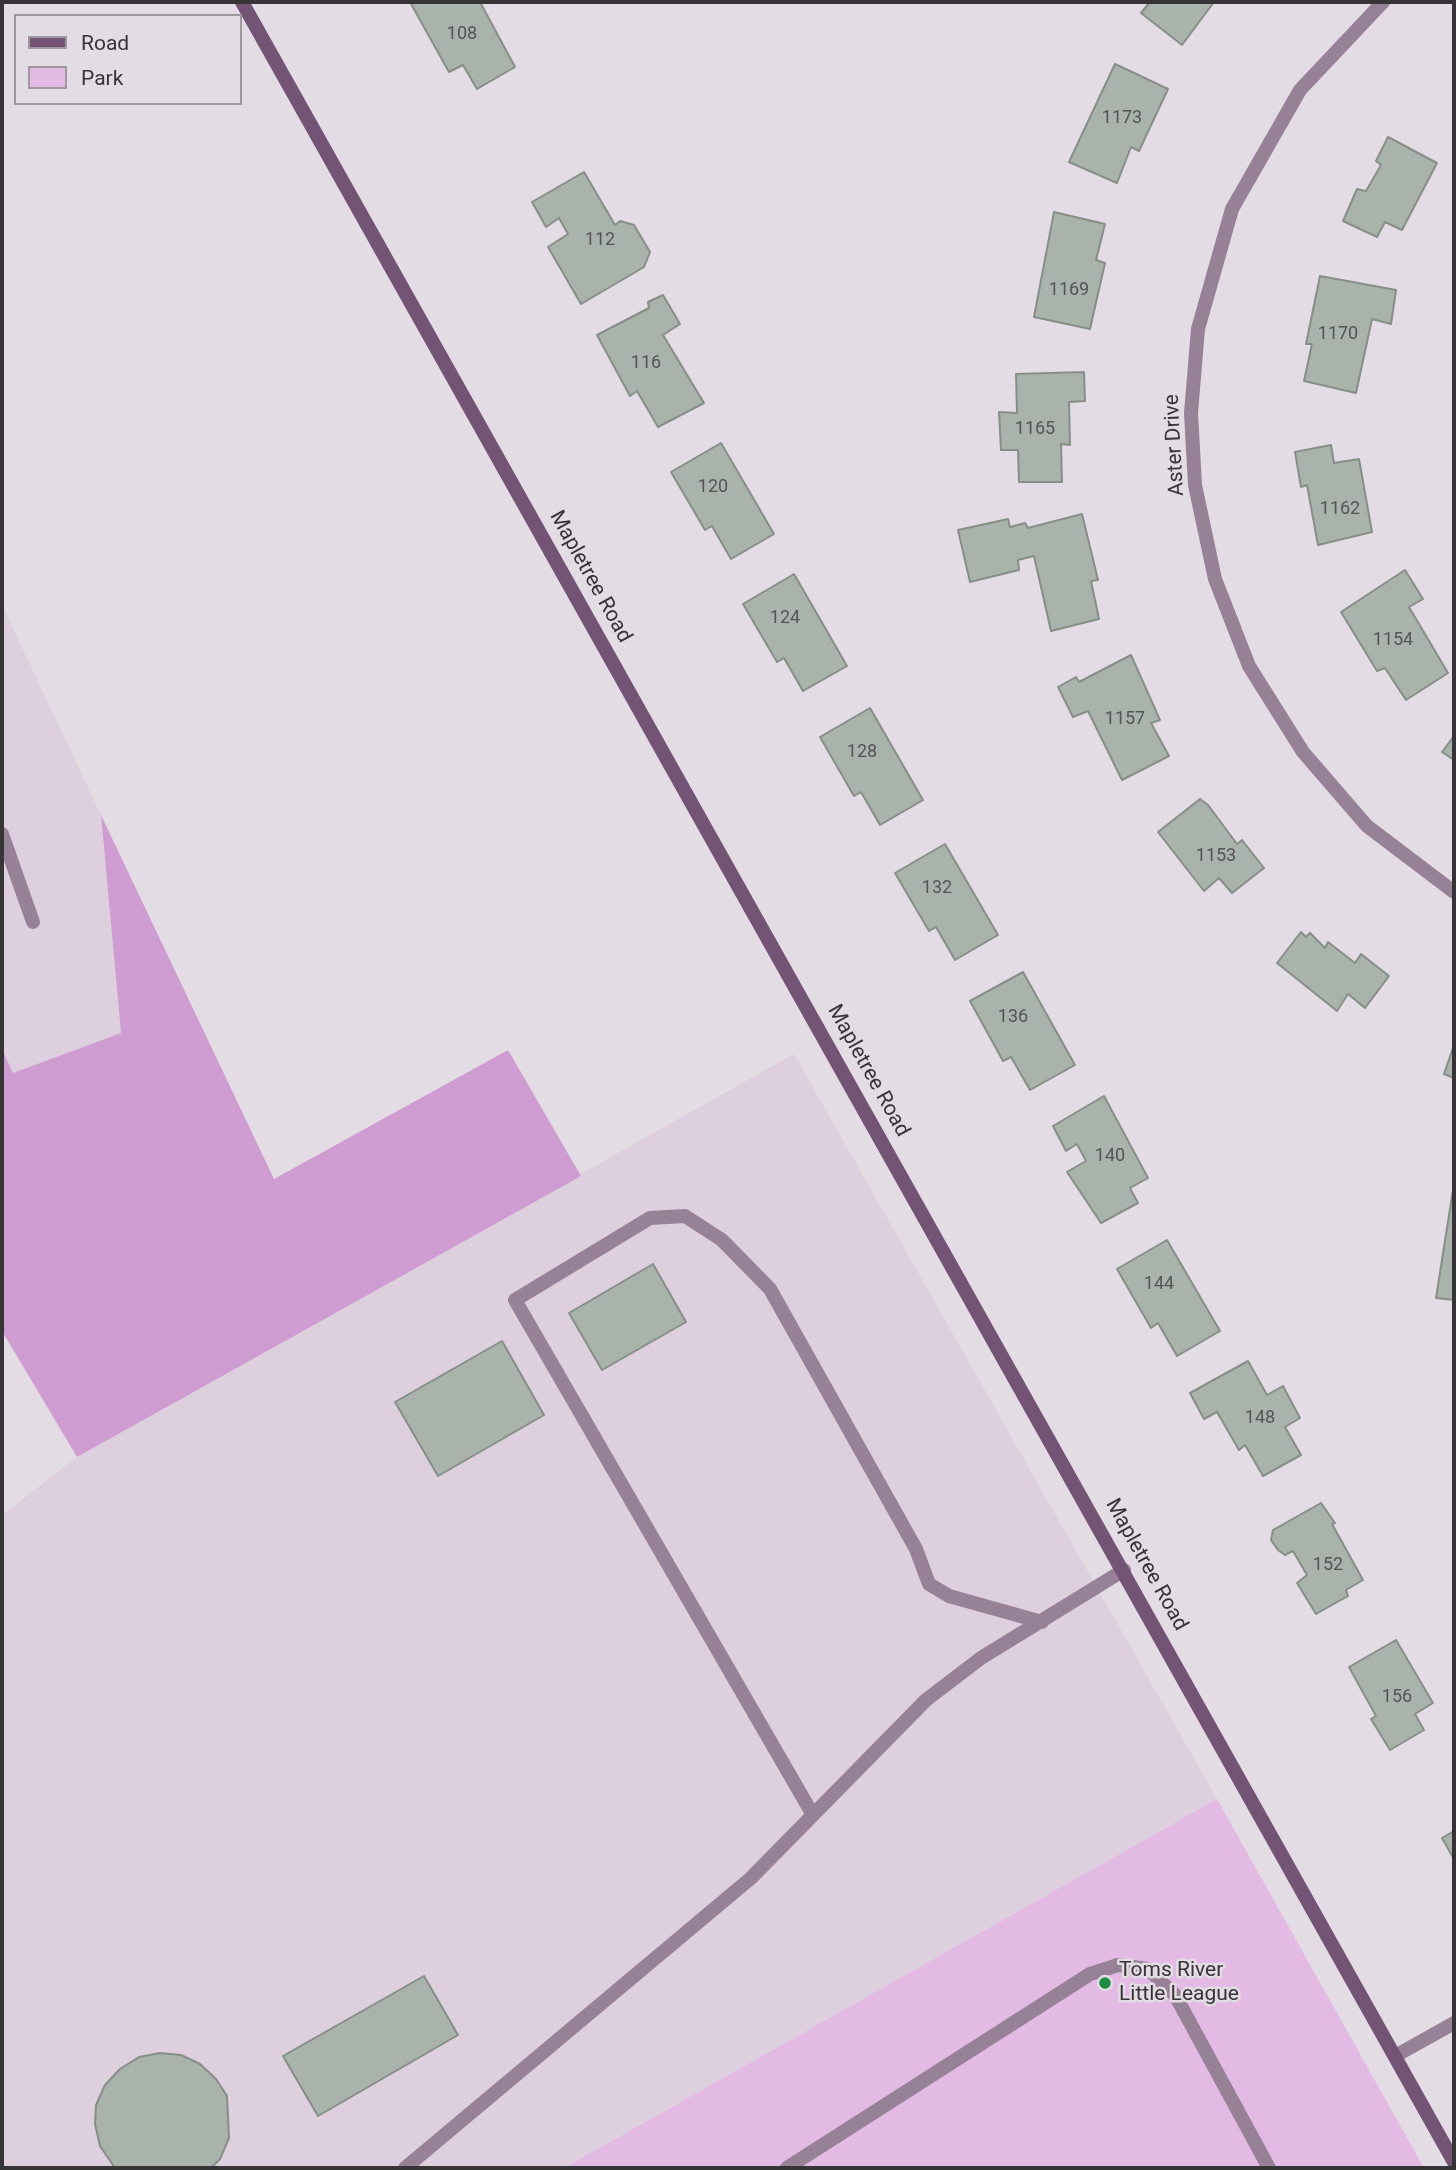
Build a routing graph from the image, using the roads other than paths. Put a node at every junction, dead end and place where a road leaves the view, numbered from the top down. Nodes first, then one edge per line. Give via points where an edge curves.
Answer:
1 (242, 2) edge
2 (1383, 2) edge
3 (2, 834) edge
4 (1454, 892) edge
5 (33, 922) dead end
6 (1125, 1570) junction
7 (1042, 1622) junction
8 (813, 1815) junction
9 (1454, 2023) edge
10 (1395, 2056) junction
11 (1454, 2162) edge
12 (405, 2168) edge
13 (786, 2168) edge
14 (1269, 2168) edge

1 - 6 street, Mapletree Road
2 - 4 street, Aster Drive via 1300,90 1232,209 1198,329 1191,413 1195,485 1215,579 1249,666 1303,752 1367,826
3 - 5 street
6 - 7 street
6 - 10 street, Mapletree Road
7 - 8 street via 981,1658 926,1700
7 - 8 street via 949,1596 929,1584 916,1549 770,1289 722,1240 685,1216 650,1218 515,1300
8 - 12 street via 751,1878
9 - 10 street
10 - 11 street, Mapletree Road
13 - 14 street via 1090,1974 1118,1965 1148,1969 1175,1995

